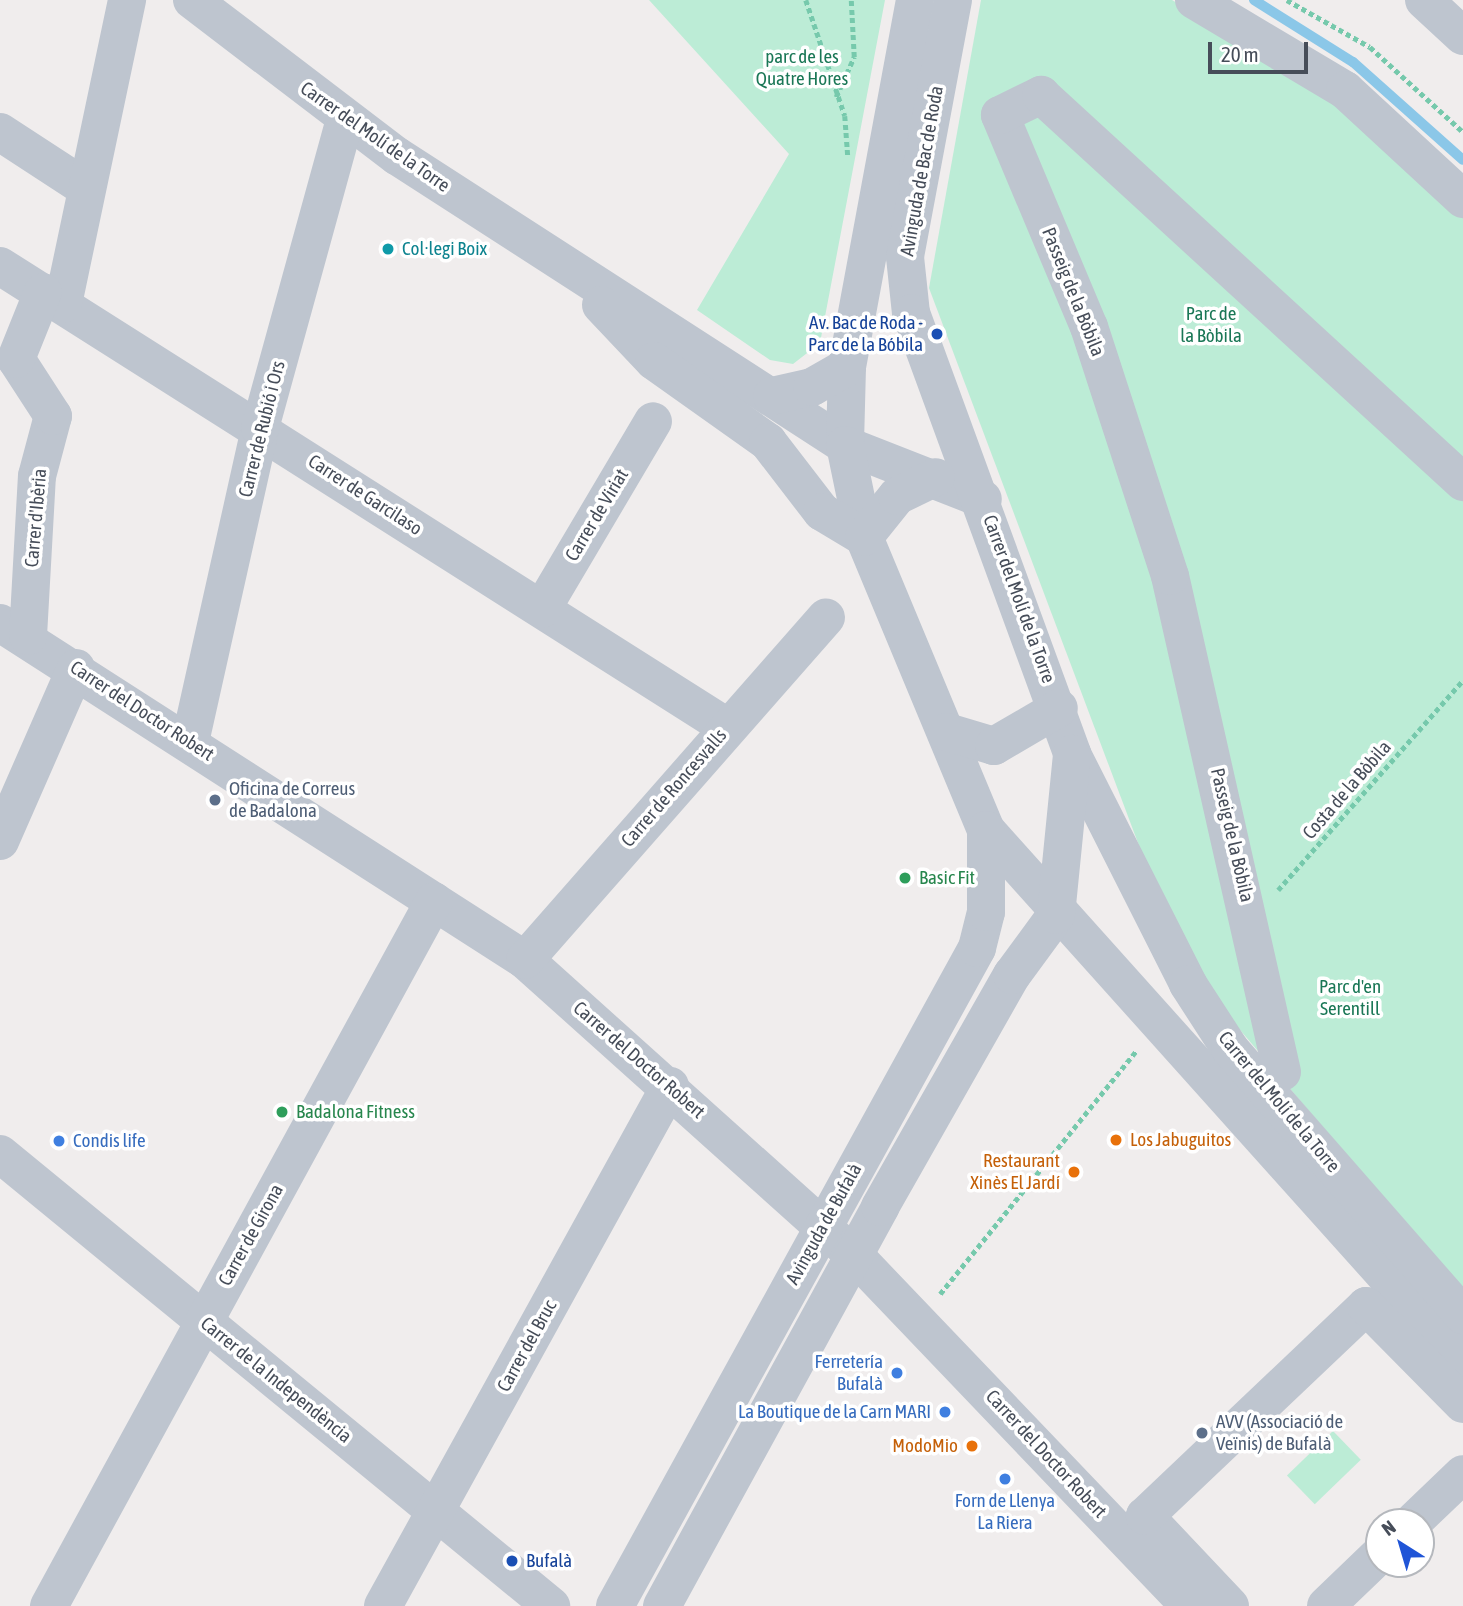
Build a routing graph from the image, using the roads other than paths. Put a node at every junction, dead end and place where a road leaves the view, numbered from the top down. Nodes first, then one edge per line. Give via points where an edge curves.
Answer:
1 (127, 0) edge
2 (192, 0) edge
3 (915, 0) edge
4 (953, 0) edge
5 (1194, 0) edge
6 (1424, 0) edge
7 (1463, 36) edge
8 (345, 119) junction
9 (0, 132) edge
10 (884, 177) junction
11 (86, 188) junction
12 (1463, 199) edge
13 (0, 266) edge
14 (564, 266) junction
15 (53, 298) junction
16 (847, 367) junction
17 (772, 396) junction
18 (653, 421) dead end
19 (260, 428) junction
20 (1413, 437) junction
21 (845, 444) junction
22 (1463, 447) edge
23 (936, 477) junction
24 (1463, 482) edge
25 (1463, 498) edge
26 (983, 499) junction
27 (864, 537) junction
28 (542, 608) junction
29 (826, 617) dead end
30 (14, 630) edge
31 (76, 668) junction
32 (1059, 708) junction
33 (727, 727) junction
34 (947, 732) junction
35 (190, 742) junction
36 (1073, 754) junction
37 (986, 830) junction
38 (0, 841) edge
39 (434, 901) junction
40 (1056, 915) junction
41 (525, 960) junction
42 (1282, 1072) dead end
43 (670, 1086) junction
44 (0, 1154) edge
45 (821, 1226) junction
46 (855, 1256) junction
47 (1463, 1315) edge
48 (204, 1322) junction
49 (1463, 1362) edge
50 (1463, 1404) edge
51 (1463, 1474) edge
52 (1428, 1508) edge
53 (437, 1509) junction
54 (1365, 1568) edge
55 (49, 1606) edge
56 (383, 1606) edge
57 (551, 1606) edge
58 (615, 1606) edge
59 (662, 1606) edge
60 (1189, 1606) edge
61 (1230, 1606) edge
62 (1326, 1606) edge

1 - 11 street, Carrer d'Ibèria
2 - 8 street, Carrer del Molí de la Torre
3 - 10 street, Avinguda de Bac de Roda
4 - 10 street, Avinguda de Bac de Roda
5 - 12 street via 1345,90
6 - 7 street
8 - 14 street, Carrer del Molí de la Torre
8 - 19 street, Carrer de Rubió i Ors
9 - 11 street
10 - 16 street, Avinguda de Bac de Roda
10 - 26 street, Avinguda de Bac de Roda via 905,257 911,313
11 - 15 street, Carrer d'Ibèria
13 - 15 street, Carrer de Garcilaso
14 - 17 street, Carrer del Molí de la Torre
14 - 27 street, Carrer del Molí de la Torre via 654,361 768,442 822,512
15 - 19 street, Carrer de Garcilaso
15 - 30 street, Carrer d'Ibèria via 16,359 53,416 37,476
16 - 17 street via 813,387
16 - 21 street, Avinguda de Bac de Roda
17 - 21 street, Carrer del Molí de la Torre
18 - 28 street, Carrer de Viriat
19 - 28 street, Carrer de Garcilaso
19 - 35 street, Carrer de Rubió i Ors
20 - 22 street via 1419,430
20 - 24 street, Passeig de la Bòbila
20 - 25 street via 1404,445
20 - 42 street, Passeig de la Bòbila via 1041,95 1000,115 1089,327 1170,576 1251,918
21 - 23 street, Carrer del Molí de la Torre via 870,458
21 - 27 street, Carrer del Molí de la Torre
23 - 26 street, Carrer del Molí de la Torre
23 - 27 street via 897,496
26 - 32 street, Carrer del Molí de la Torre
27 - 34 street, Carrer del Molí de la Torre
28 - 33 street, Carrer de Garcilaso
29 - 33 street, Carrer de Roncesvalls
30 - 31 street, Carrer del Doctor Robert
31 - 35 street, Carrer del Doctor Robert
31 - 38 street
32 - 34 street, Carrer del Molí de la Torre via 993,746
32 - 36 street, Carrer del Molí de la Torre
33 - 41 street, Carrer de Roncesvalls
34 - 37 street, Carrer del Molí de la Torre
35 - 39 street, Carrer del Doctor Robert
36 - 40 street, Carrer del Molí de la Torre
36 - 47 street, Carrer del Molí de la Torre via 1188,984 1230,1049
37 - 40 street, Carrer del Molí de la Torre
37 - 45 street, Avinguda de Bufalà via 986,912 978,948
39 - 41 street, Carrer del Doctor Robert
39 - 48 street, Carrer de Girona
40 - 46 street via 1012,975
40 - 49 street, Carrer del Molí de la Torre
41 - 43 street, Carrer del Doctor Robert
43 - 45 street, Carrer del Doctor Robert
43 - 53 street, Carrer del Bruc
44 - 48 street, Carrer de la Independència
45 - 46 street, Carrer del Doctor Robert
45 - 58 street, Avinguda de Bufalà
46 - 59 street
46 - 60 street, Carrer del Doctor Robert
48 - 53 street, Carrer de la Independència
48 - 55 street, Carrer de Girona
50 - 61 street via 1366,1306 1146,1516
51 - 52 street
53 - 56 street, Carrer del Bruc
53 - 57 street, Carrer de la Independència
54 - 62 street

